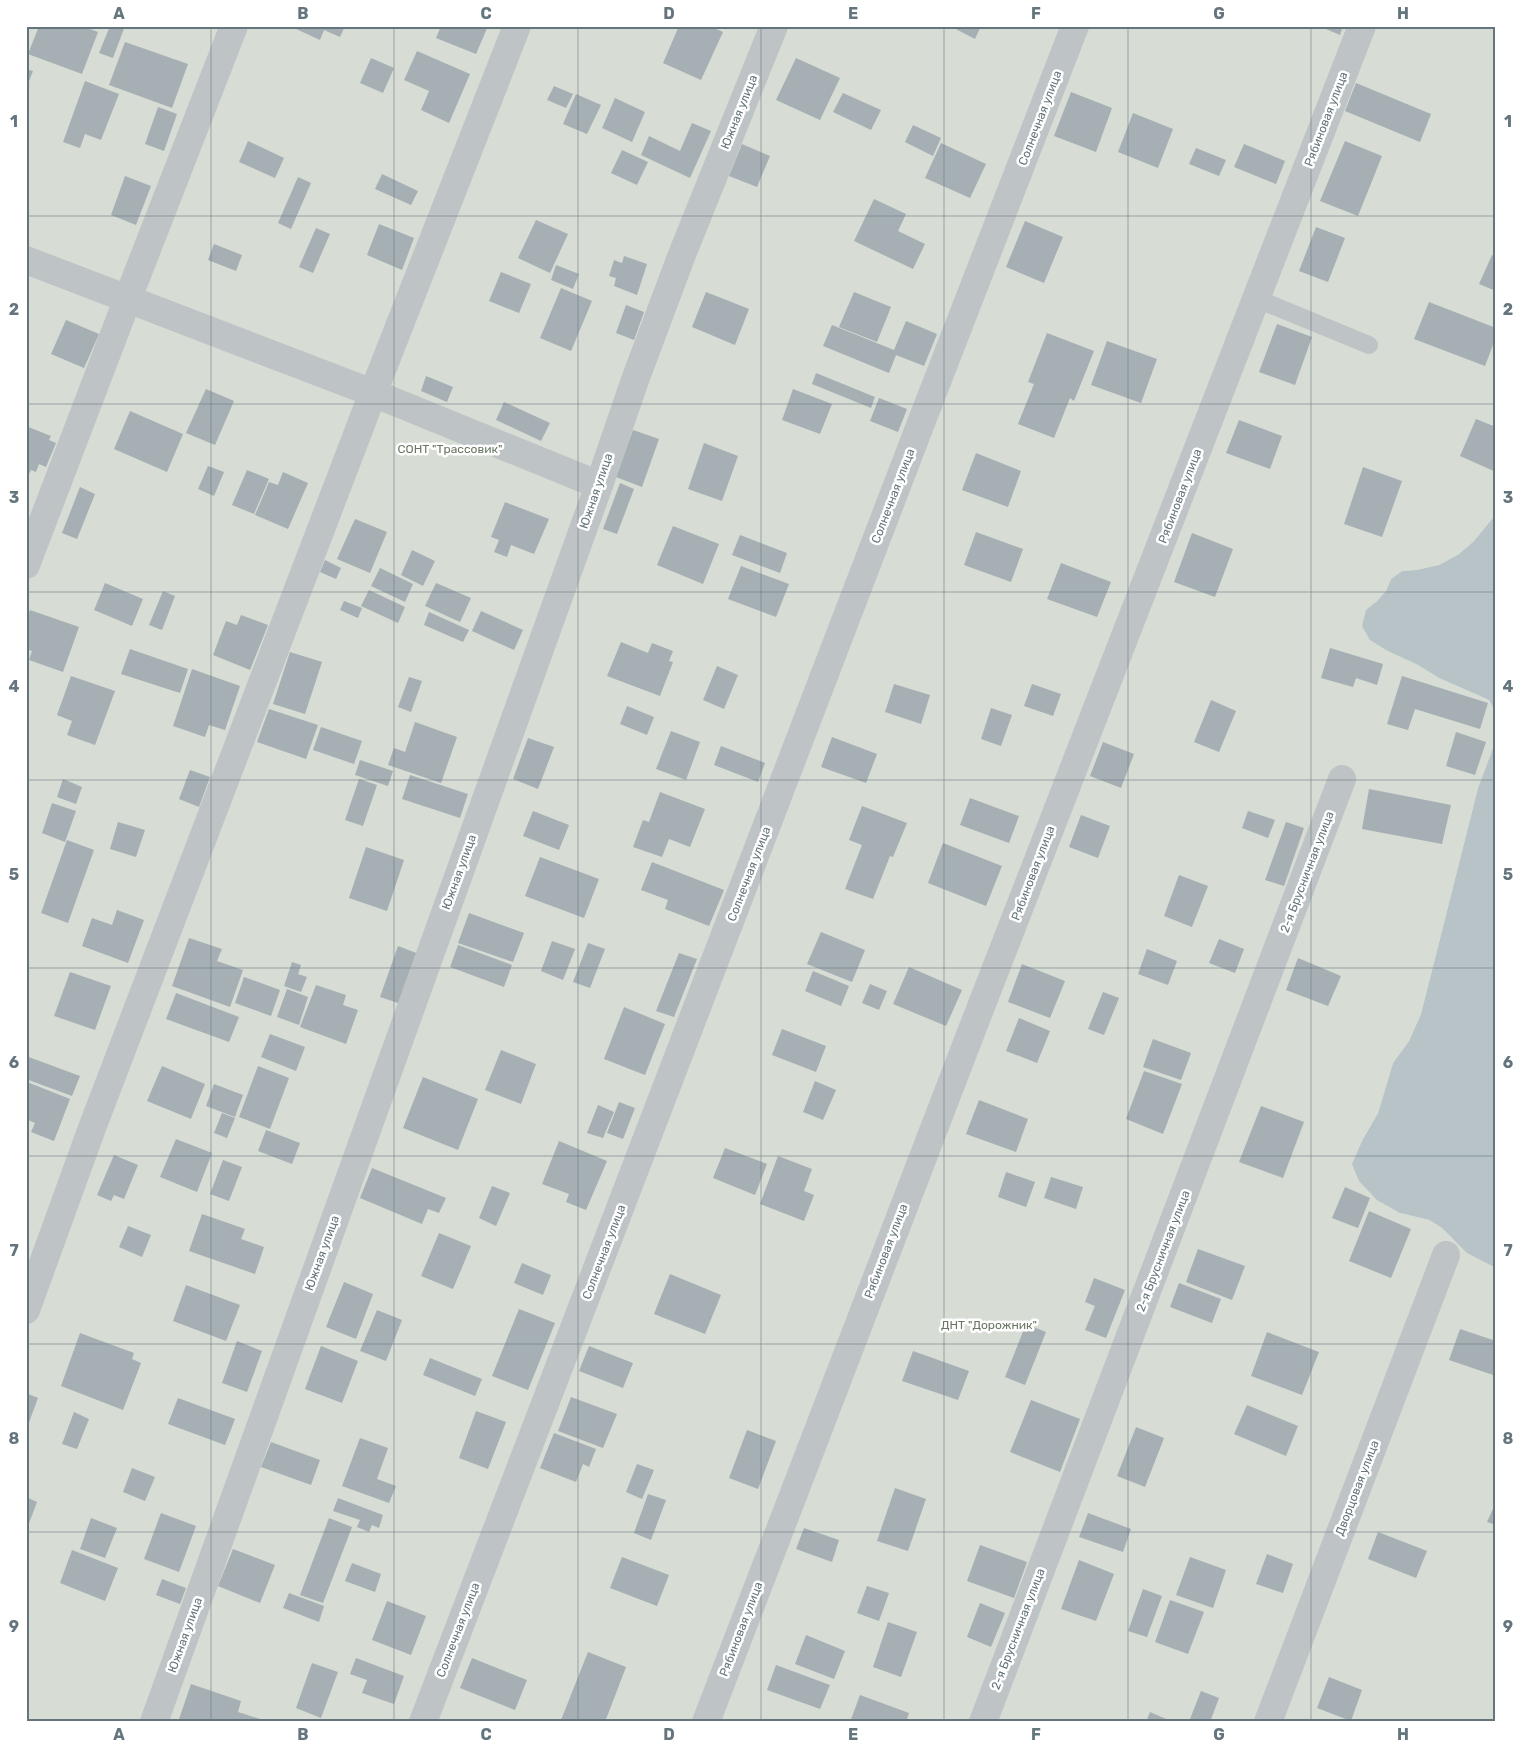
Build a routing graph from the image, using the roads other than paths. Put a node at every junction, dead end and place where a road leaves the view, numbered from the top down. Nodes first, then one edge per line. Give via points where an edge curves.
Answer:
1 (234, 26) edge
2 (517, 26) edge
3 (774, 26) edge
4 (1075, 26) edge
5 (1362, 26) edge
6 (26, 260) edge
7 (128, 298) junction
8 (1257, 299) junction
9 (1370, 345) dead end
10 (373, 393) junction
11 (599, 485) junction
12 (26, 565) edge
13 (1342, 779) dead end
14 (1446, 1255) dead end
15 (26, 1310) edge
16 (154, 1722) edge
17 (423, 1722) edge
18 (706, 1722) edge
19 (983, 1722) edge
20 (1268, 1722) edge

1 - 7 street
2 - 10 street
3 - 11 street, Южная улица via 681,257
4 - 17 street, Солнечная улица
5 - 8 street, Рябиновая улица
6 - 7 street
7 - 10 street
7 - 12 street
8 - 9 lane
8 - 18 street, Рябиновая улица
10 - 11 street
10 - 15 street via 92,1128
11 - 16 street, Южная улица
13 - 19 street, 2-я Брусничная улица
14 - 20 street, Дворцовая улица

